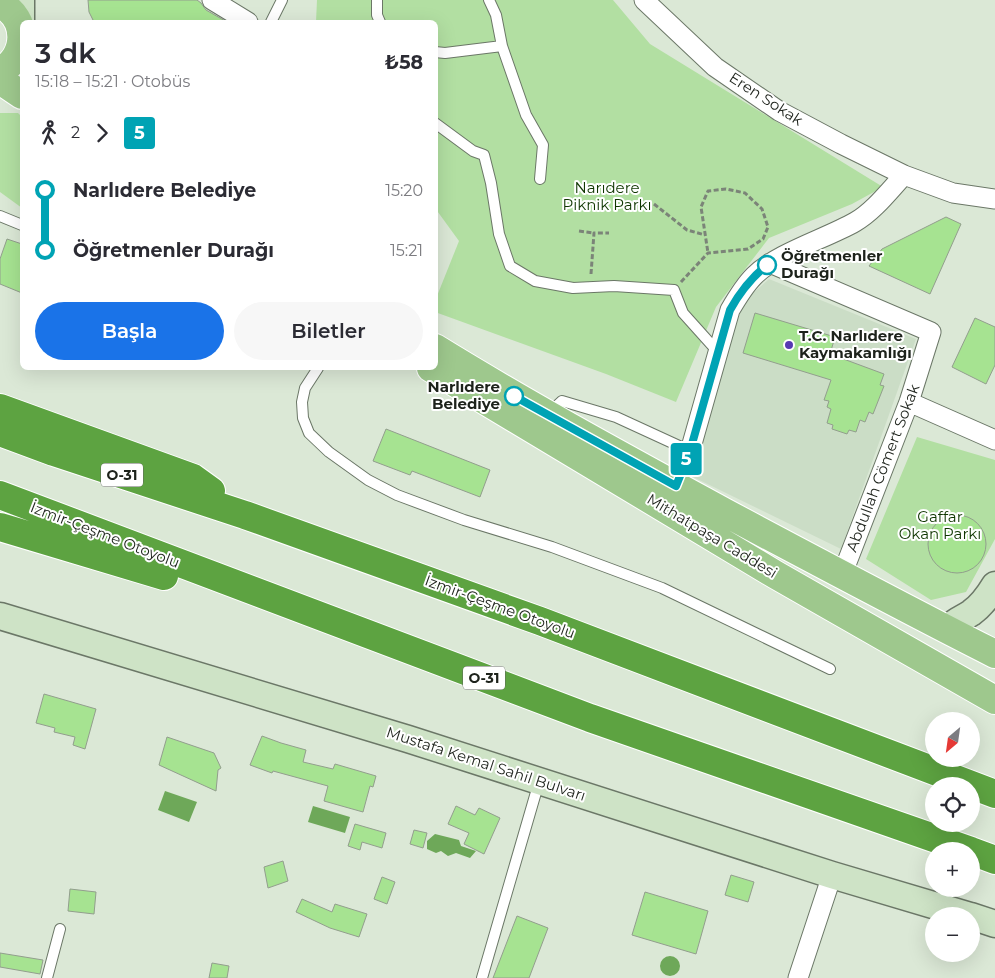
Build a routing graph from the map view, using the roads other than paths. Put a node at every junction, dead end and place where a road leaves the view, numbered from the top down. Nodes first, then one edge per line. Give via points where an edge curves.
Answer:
1 (22, 0) edge
2 (212, 0) edge
3 (282, 0) edge
4 (377, 0) edge
5 (489, 0) edge
6 (644, 0) edge
7 (0, 4) edge
8 (22, 20) edge
9 (245, 20) edge
10 (272, 20) edge
11 (379, 20) edge
12 (20, 26) edge
13 (502, 46) junction
14 (20, 50) edge
15 (438, 52) edge
16 (0, 71) edge
17 (0, 80) edge
18 (20, 94) edge
19 (438, 126) edge
20 (904, 175) junction
21 (540, 179) dead end
22 (995, 199) edge
23 (0, 216) edge
24 (20, 224) edge
25 (770, 263) junction
26 (438, 350) edge
27 (718, 352) junction
28 (317, 370) edge
29 (434, 370) edge
30 (910, 402) junction
31 (0, 408) edge
32 (547, 415) junction
33 (0, 432) edge
34 (995, 440) edge
35 (690, 451) junction
36 (676, 486) junction
37 (0, 495) edge
38 (245, 515) junction
39 (0, 527) edge
40 (842, 575) junction
41 (995, 585) edge
42 (983, 615) edge
43 (0, 616) edge
44 (948, 630) junction
45 (995, 654) edge
46 (830, 669) dead end
47 (995, 679) edge
48 (960, 681) junction
49 (995, 700) edge
50 (590, 718) junction
51 (539, 781) junction
52 (995, 794) edge
53 (945, 842) edge
54 (980, 854) edge
55 (995, 860) edge
56 (832, 875) junction
57 (940, 907) edge
58 (980, 919) edge
59 (995, 924) edge
60 (60, 929) dead end
61 (47, 978) edge
62 (482, 978) edge
63 (798, 978) edge

1 - 8 main road
2 - 9 street
3 - 10 lane
4 - 11 lane
5 - 13 lane via 496,15
6 - 20 street, Eren Sokak via 716,66 779,111
7 - 12 main road via 11,12
13 - 15 lane
13 - 21 lane via 526,115 543,145
14 - 16 main road via 12,64
17 - 18 main road
19 - 27 lane via 484,155 499,234 510,266 535,281 572,288 614,286 674,290 683,313
20 - 22 street, Eren Sokak via 954,193
20 - 25 street via 868,213 855,222
23 - 24 lane
25 - 27 street via 739,294 730,310
25 - 30 street, Abdullah Cömert Sokak via 931,332
26 - 32 main road, Mithatpaşa Caddesi
27 - 35 street
28 - 46 lane via 305,388 302,402 303,418 309,433 368,480 397,496 552,547 662,588
29 - 48 main road, Mithatpaşa Caddesi
30 - 34 street
30 - 40 street, Abdullah Cömert Sokak
31 - 38 highway via 193,478
32 - 35 lane via 562,401 616,416
32 - 36 main road, Mithatpaşa Caddesi
33 - 38 highway, İzmir-Çeşme Otoyolu / O-31
35 - 36 street
36 - 40 main road, Mithatpaşa Caddesi
37 - 50 highway, İzmir-Çeşme Otoyolu / O-31
38 - 52 highway, İzmir-Çeşme Otoyolu / O-31 via 540,621
39 - 50 highway via 191,584
40 - 44 main road, Mithatpaşa Caddesi
41 - 42 main road via 987,597
42 - 44 main road via 954,622
43 - 51 main road, Mustafa Kemal Sahil Bulvarı
44 - 45 main road, Mithatpaşa Caddesi
44 - 48 main road via 943,650 948,668
47 - 48 main road via 976,684
48 - 49 main road, Mithatpaşa Caddesi
50 - 53 highway, İzmir-Çeşme Otoyolu / O-31
51 - 56 main road, Mustafa Kemal Sahil Bulvarı
51 - 62 lane
54 - 55 highway, İzmir-Çeşme Otoyolu / O-31
56 - 57 main road, Mustafa Kemal Sahil Bulvarı
56 - 63 street
58 - 59 main road, Mustafa Kemal Sahil Bulvarı
60 - 61 lane

